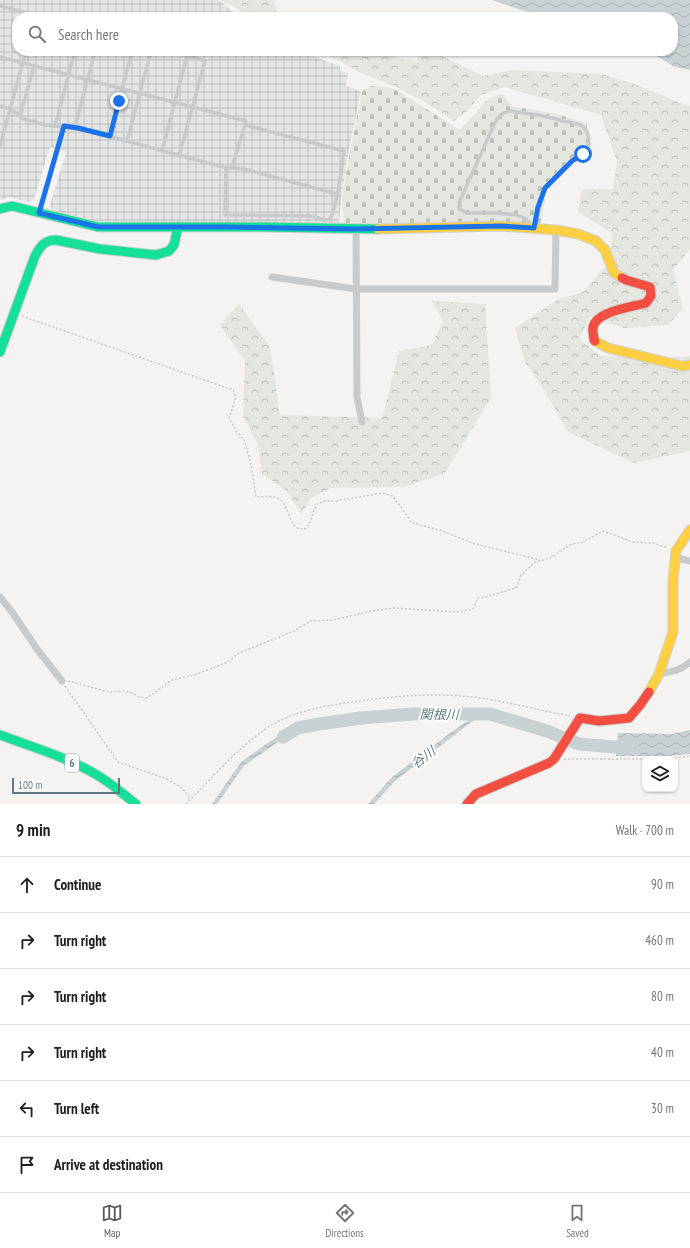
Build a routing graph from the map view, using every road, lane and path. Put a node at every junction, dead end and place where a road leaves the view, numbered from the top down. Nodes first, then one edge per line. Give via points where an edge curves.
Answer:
1 (0, 6) edge
2 (22, 12) edge
3 (25, 56) edge
4 (74, 56) edge
5 (94, 56) edge
6 (131, 56) edge
7 (150, 56) edge
8 (187, 56) joint
9 (0, 57) edge
10 (23, 63) junction
11 (34, 66) junction
12 (69, 75) junction
13 (88, 80) junction
14 (122, 89) junction
15 (140, 93) junction
16 (174, 103) junction
17 (0, 106) edge
18 (193, 107) junction
19 (10, 109) junction
20 (20, 116) junction
21 (245, 125) junction
22 (55, 126) junction
23 (64, 126) junction
24 (75, 127) junction
25 (110, 136) junction
26 (127, 141) junction
27 (0, 146) edge
28 (162, 151) junction
29 (180, 156) junction
30 (226, 168) junction
31 (232, 168) junction
32 (337, 194) junction
33 (0, 209) edge
34 (39, 213) junction
35 (178, 226) junction
36 (534, 228) junction
37 (356, 229) junction
38 (556, 230) junction
39 (272, 277) dead end
40 (356, 289) junction
41 (14, 313) junction
42 (0, 352) edge
43 (690, 365) edge
44 (362, 422) dead end
45 (690, 530) edge
46 (676, 555) junction
47 (540, 560) junction
48 (690, 561) edge
49 (0, 597) edge
50 (690, 662) edge
51 (659, 674) junction
52 (62, 681) junction
53 (580, 719) junction
54 (0, 735) edge
55 (690, 756) edge
56 (555, 757) junction
57 (678, 758) edge
58 (642, 759) edge
59 (191, 799) junction
60 (136, 804) edge
61 (186, 804) edge
62 (467, 804) edge

1 - 2 lane
3 - 10 lane
4 - 12 lane
5 - 13 lane
6 - 14 lane
7 - 15 lane
8 - 16 lane
8 - 18 lane via 205,60
9 - 10 lane
10 - 11 lane
10 - 19 lane
11 - 12 lane
11 - 20 lane
12 - 13 lane
12 - 22 lane
13 - 14 lane
13 - 24 lane
14 - 15 lane
14 - 25 lane
15 - 16 lane
15 - 26 lane
16 - 18 lane
16 - 28 lane
17 - 19 lane
18 - 21 lane via 246,121
18 - 29 lane
19 - 20 lane
19 - 27 lane
20 - 22 lane
21 - 31 lane
21 - 32 lane via 344,151
22 - 23 lane
23 - 24 lane
23 - 34 lane
24 - 25 lane
25 - 26 lane
26 - 28 lane
28 - 29 lane
29 - 30 lane
30 - 31 lane
30 - 32 lane via 225,215 311,216 329,220
31 - 32 lane
33 - 34 main road via 12,206
34 - 35 main road via 98,227
35 - 37 main road
35 - 41 main road via 174,244 169,251 156,255 92,249 61,241 46,241 35,256
36 - 36 lane via 545,188 572,161 583,154 588,147 588,134 581,125 510,111 497,118 459,203 459,209 467,213 517,216 526,219
36 - 37 main road via 501,226
36 - 38 main road
37 - 40 street
38 - 40 street via 555,289
38 - 43 main road via 596,241 605,250 614,273 626,280 650,287 651,296 646,303 607,313 598,320 593,327 594,340 608,348 682,366
39 - 40 street
40 - 44 street via 357,397
41 - 42 main road
41 - 47 path via 233,390 236,397 228,418 244,440 256,497 275,496 284,503 291,523 297,528 305,529 317,504 383,493 393,496 412,522 440,530 472,544
45 - 46 main road
46 - 47 path via 653,543 633,542 603,531 583,542 572,544 550,558
46 - 48 street
46 - 51 main road via 672,632
47 - 52 path via 521,575 516,588 478,598 473,609 456,612 394,608 332,620 311,621 294,632 239,653 228,662 172,680 147,698 124,691 109,692
49 - 52 street
50 - 51 street via 676,671
51 - 53 main road via 647,695 628,718 599,721
52 - 59 path via 118,762 167,779 182,788
53 - 56 main road
53 - 59 path via 513,704 442,695 396,696 324,707 291,716 271,726 248,742
54 - 60 main road, 6 via 96,775
55 - 57 path
56 - 58 path
56 - 62 main road via 548,763 476,794
59 - 61 path

